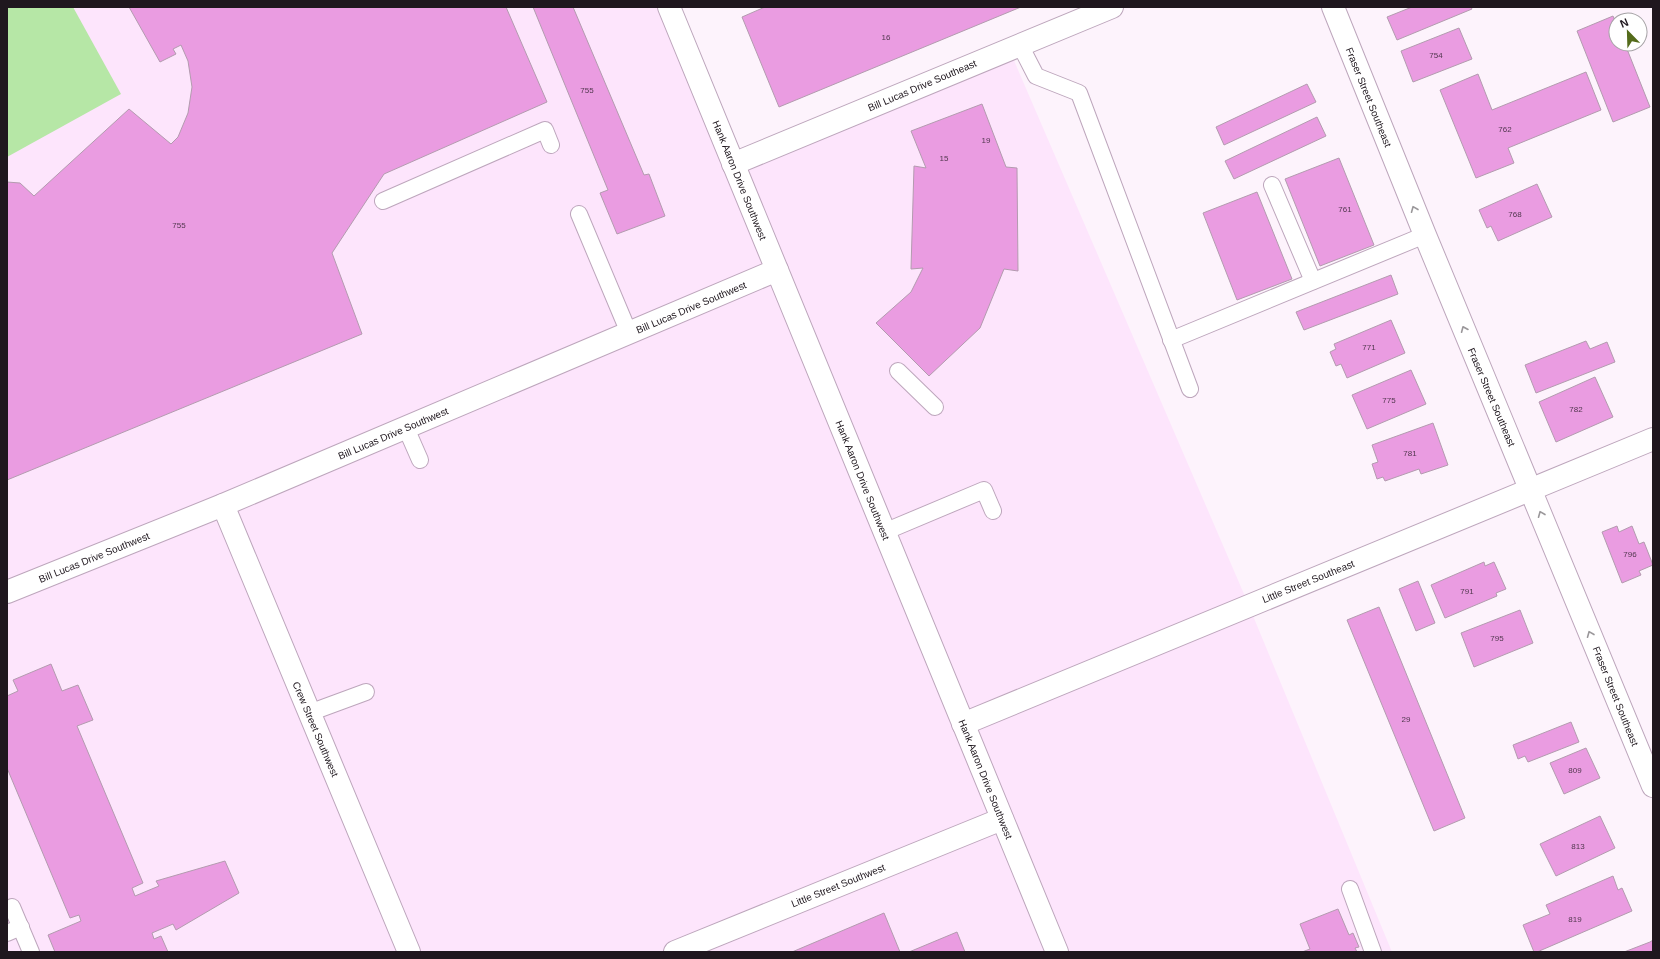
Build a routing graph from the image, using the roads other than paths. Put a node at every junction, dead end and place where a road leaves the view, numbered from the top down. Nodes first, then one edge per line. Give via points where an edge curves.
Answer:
1 (669, 7) edge
2 (1112, 7) edge
3 (1333, 7) edge
4 (1020, 45) junction
5 (551, 146) dead end
6 (733, 164) junction
7 (1272, 185) dead end
8 (383, 201) dead end
9 (579, 214) dead end
10 (1425, 235) junction
11 (777, 270) junction
12 (1313, 281) junction
13 (629, 333) junction
14 (1171, 340) junction
15 (898, 371) dead end
16 (1190, 389) dead end
17 (935, 407) dead end
18 (406, 428) junction
19 (1653, 439) edge
20 (420, 460) dead end
21 (1531, 490) junction
22 (223, 506) junction
23 (993, 511) dead end
24 (884, 532) junction
25 (7, 592) edge
26 (366, 692) dead end
27 (309, 713) junction
28 (963, 724) junction
29 (1653, 786) edge
30 (1002, 819) junction
31 (1350, 889) dead end
32 (12, 906) dead end
33 (14, 930) edge
34 (31, 952) edge
35 (409, 952) edge
36 (675, 952) edge
37 (1057, 952) edge
38 (1373, 952) edge

1 - 6 street, Hank Aaron Drive Southwest
2 - 4 street, Bill Lucas Drive Southeast
10 -> 3 street, Fraser Street Southeast
4 - 6 street, Bill Lucas Drive Southeast
4 - 14 lane via 1036,76 1079,93
5 - 8 lane via 545,130
6 - 11 street, Hank Aaron Drive Southwest
7 - 12 lane
9 - 13 lane
10 - 12 lane
21 -> 10 street, Fraser Street Southeast
11 - 13 street, Bill Lucas Drive Southwest
11 - 24 street, Hank Aaron Drive Southwest
12 - 14 lane
13 - 18 street, Bill Lucas Drive Southwest
14 - 16 lane
15 - 17 lane
18 - 20 lane
18 - 22 street, Bill Lucas Drive Southwest
19 - 21 street, Little Street Southeast
21 - 28 street, Little Street Southeast
29 -> 21 street, Fraser Street Southeast
22 - 25 street, Bill Lucas Drive Southwest
22 - 27 street, Crew Street Southwest
23 - 24 lane via 984,490
24 - 28 street, Hank Aaron Drive Southwest
26 - 27 lane
27 - 35 street, Crew Street Southwest
28 - 30 street, Hank Aaron Drive Southwest
30 - 36 street, Little Street Southwest
30 - 37 street, Hank Aaron Drive Southwest
31 - 38 lane
32 - 33 lane
33 - 34 lane

